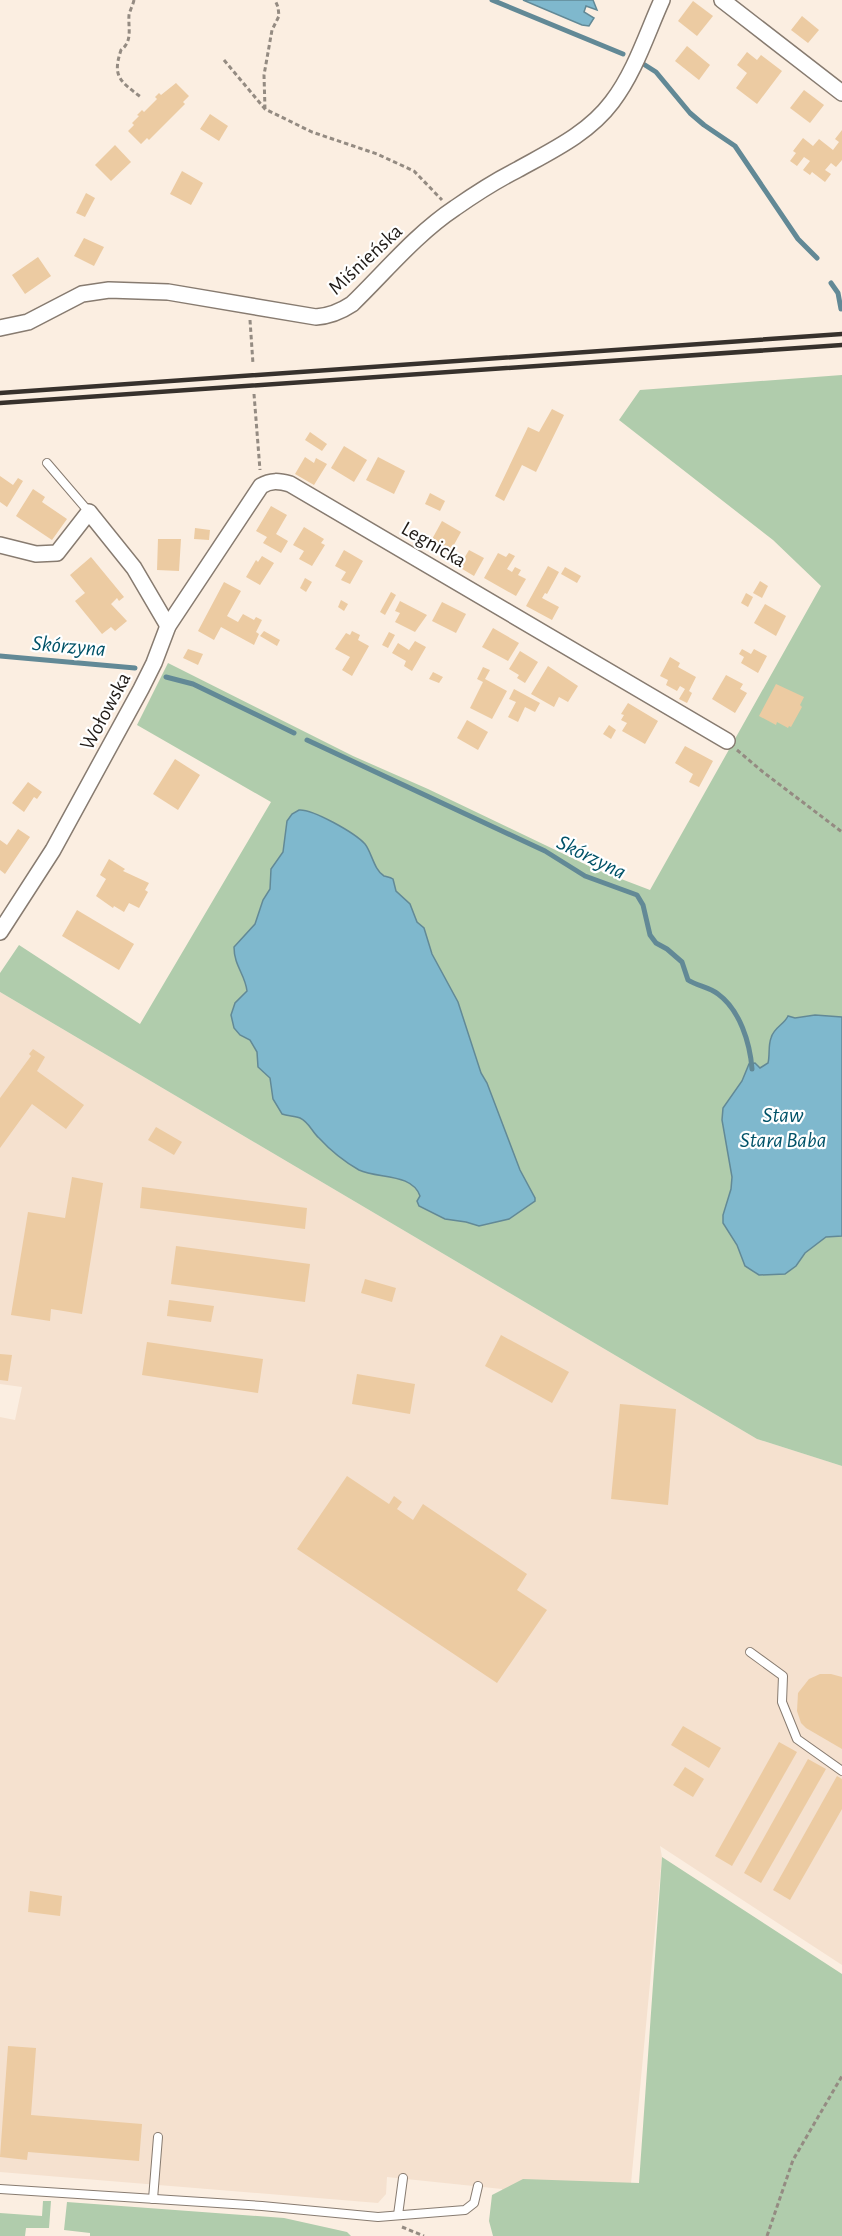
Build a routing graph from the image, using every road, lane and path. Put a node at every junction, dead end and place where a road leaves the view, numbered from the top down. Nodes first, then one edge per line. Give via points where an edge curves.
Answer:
1 (134, 0) edge
2 (275, 0) edge
3 (662, 0) edge
4 (722, 0) edge
5 (224, 60) dead end
6 (842, 93) edge
7 (142, 98) dead end
8 (265, 109) junction
9 (452, 209) junction
10 (249, 307) junction
11 (0, 328) edge
12 (253, 364) dead end
13 (254, 394) dead end
14 (47, 463) dead end
15 (261, 486) junction
16 (89, 512) junction
17 (0, 545) edge
18 (168, 626) junction
19 (727, 741) joint
20 (842, 832) edge
21 (0, 932) edge
22 (750, 1652) dead end
23 (842, 1771) edge
24 (842, 2076) edge
25 (158, 2137) dead end
26 (403, 2178) dead end
27 (478, 2186) dead end
28 (0, 2189) edge
29 (153, 2199) junction
30 (398, 2215) junction
31 (767, 2236) edge

1 - 7 path via 129,15 130,36 116,65 117,74
2 - 8 path via 279,16 272,30 264,75
3 - 9 street, Miśnieńska via 623,85 596,120 574,138
4 - 6 street
5 - 8 path
8 - 9 path via 312,132 414,171
9 - 10 street, Miśnieńska via 340,312 316,317
10 - 11 street, Miśnieńska via 168,292 109,290 82,294 27,322
10 - 12 path
13 - 15 path
14 - 16 lane
15 - 18 street
15 - 19 street, Legnicka via 279,481 290,484
16 - 17 street via 57,553 36,554
16 - 18 street via 134,568
18 - 21 street, Wołowska via 154,663 59,840
19 - 20 path
22 - 23 lane via 783,1676 782,1702 797,1739
24 - 31 path via 793,2160
25 - 29 lane
26 - 30 lane
27 - 30 lane via 474,2203 465,2210
28 - 29 lane
29 - 30 lane via 378,2217

